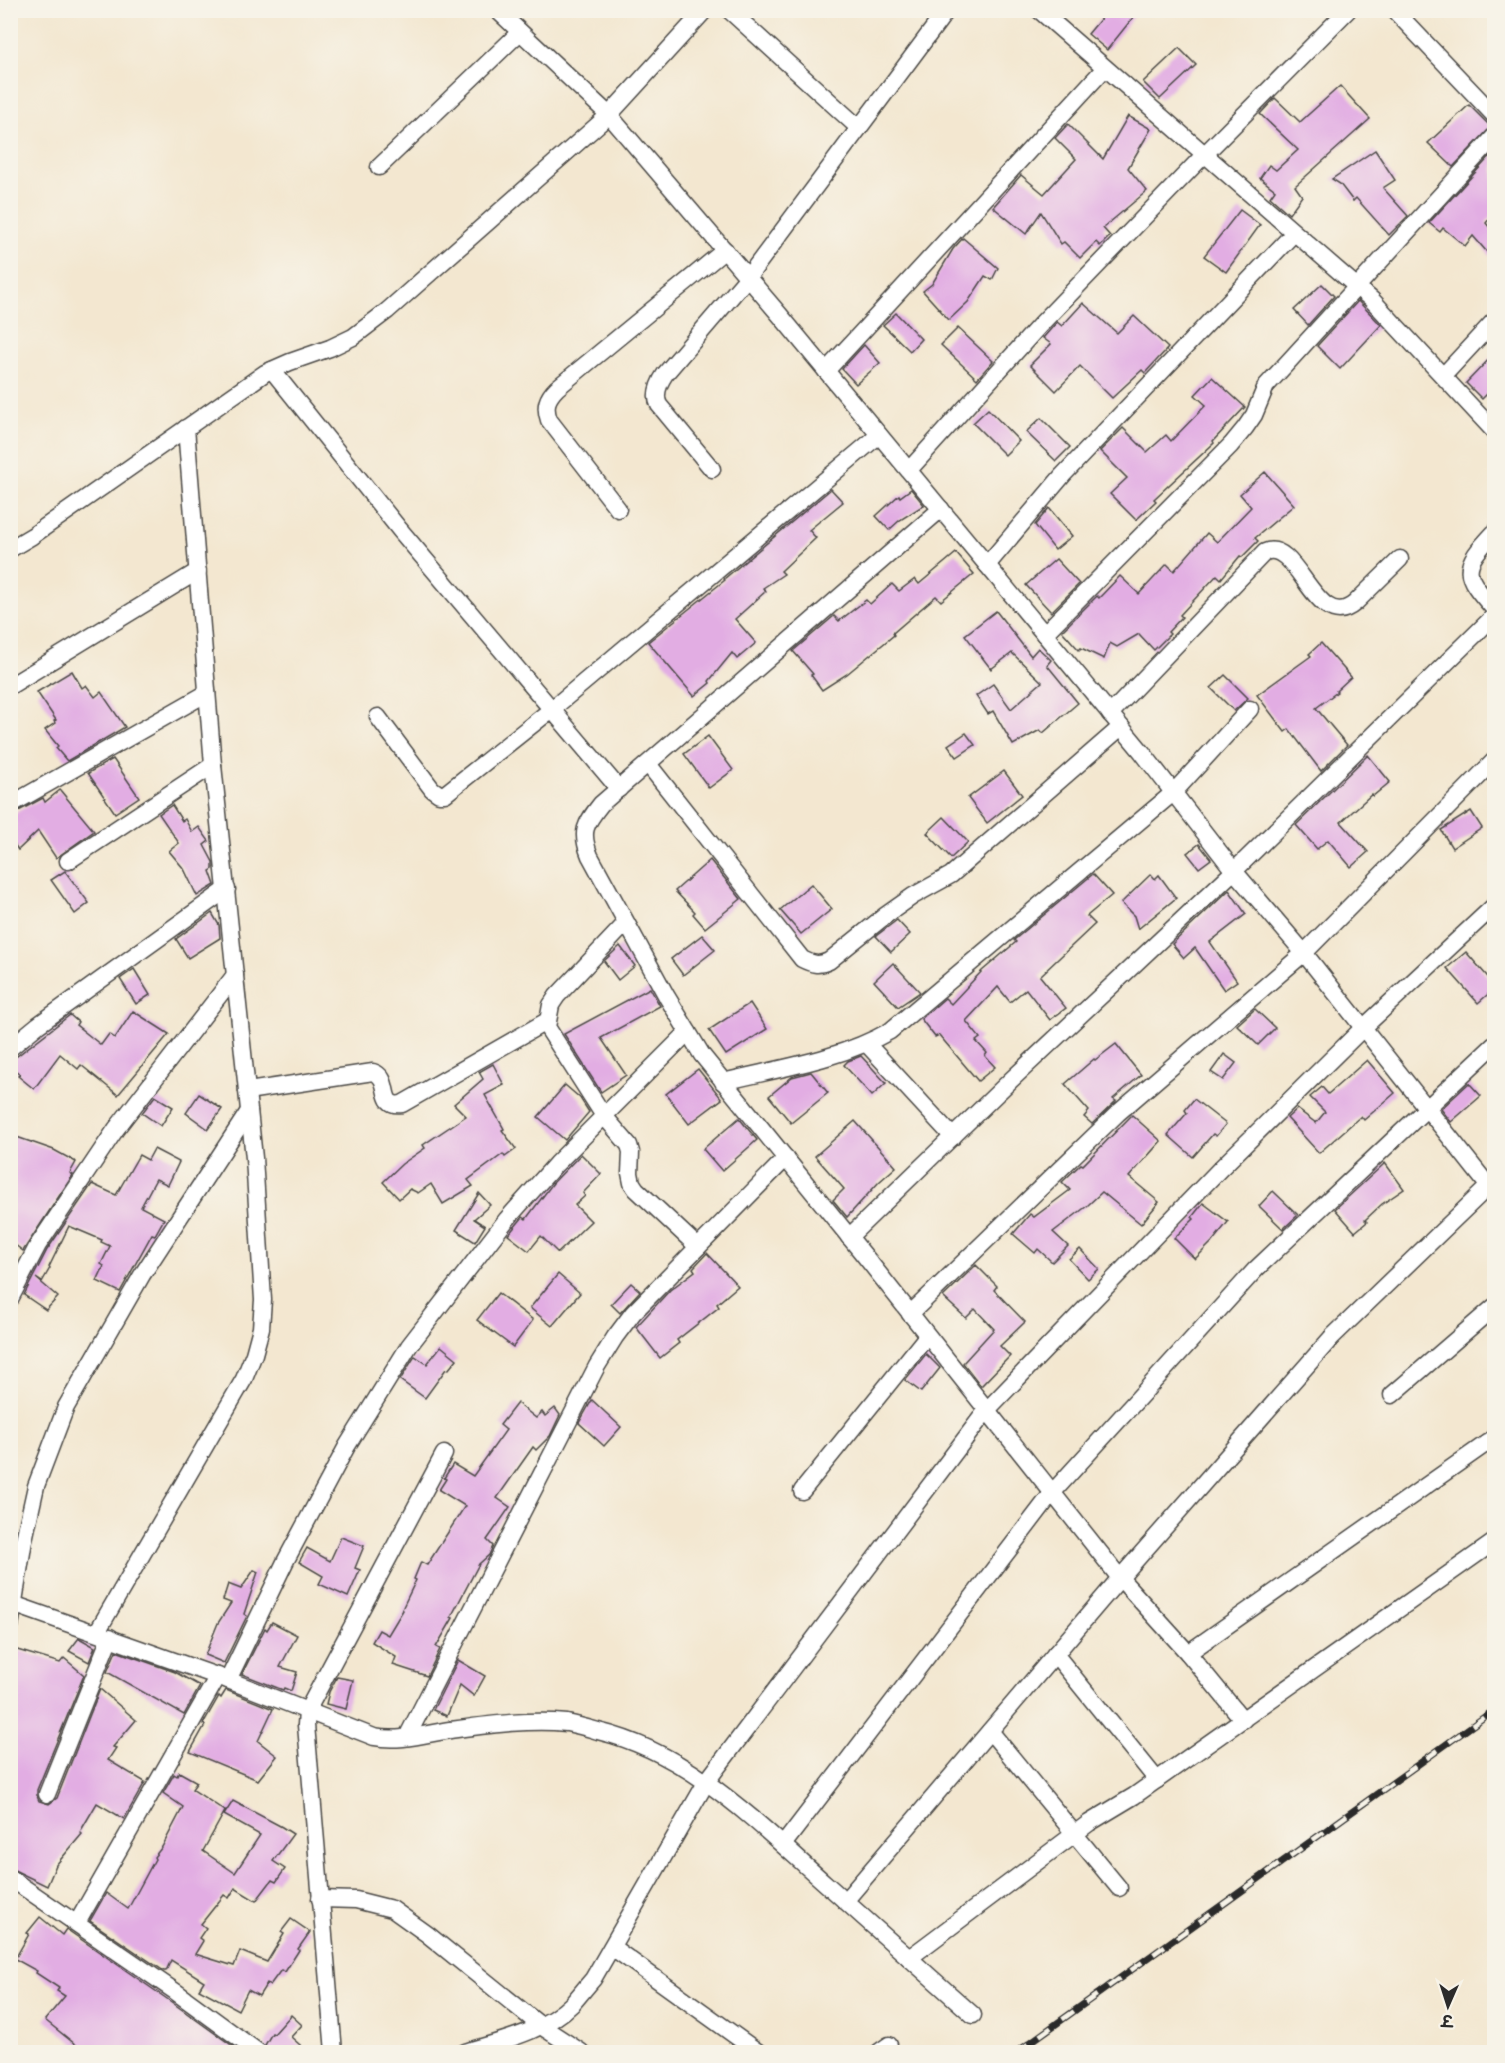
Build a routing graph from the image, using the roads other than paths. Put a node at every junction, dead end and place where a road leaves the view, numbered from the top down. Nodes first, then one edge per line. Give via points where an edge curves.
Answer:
1 (497, 10) edge
2 (705, 10) edge
3 (729, 10) edge
4 (947, 10) edge
5 (1039, 10) edge
6 (1065, 10) edge
7 (1348, 10) edge
8 (1394, 10) edge
9 (1054, 24) junction
10 (520, 32) junction
11 (1105, 68) junction
12 (609, 115) junction
13 (1494, 115) edge
14 (859, 128) junction
15 (1494, 137) edge
16 (1204, 155) junction
17 (379, 167) dead end
18 (1294, 232) junction
19 (725, 250) junction
20 (748, 277) junction
21 (1356, 287) junction
22 (1494, 321) edge
23 (272, 370) junction
24 (826, 370) junction
25 (1444, 375) junction
26 (186, 429) junction
27 (1494, 431) edge
28 (879, 435) junction
29 (712, 469) dead end
30 (909, 470) junction
31 (618, 509) dead end
32 (941, 509) junction
33 (1494, 533) edge
34 (10, 549) edge
35 (1400, 560) dead end
36 (987, 565) junction
37 (198, 571) junction
38 (1494, 609) edge
39 (1494, 616) edge
40 (1044, 634) junction
41 (10, 686) edge
42 (207, 693) junction
43 (552, 709) junction
44 (1250, 709) dead end
45 (378, 717) dead end
46 (1116, 720) junction
47 (1494, 761) edge
48 (648, 764) junction
49 (213, 765) junction
50 (619, 789) junction
51 (1173, 793) junction
52 (10, 805) edge
53 (68, 861) dead end
54 (1234, 871) junction
55 (227, 889) junction
56 (1494, 906) edge
57 (626, 923) junction
58 (1304, 954) junction
59 (235, 975) junction
60 (547, 1021) junction
61 (1364, 1027) junction
62 (688, 1032) junction
63 (867, 1044) junction
64 (1494, 1045) edge
65 (10, 1048) edge
66 (723, 1082) junction
67 (247, 1091) junction
68 (1427, 1107) junction
69 (249, 1111) junction
70 (604, 1116) junction
71 (953, 1137) junction
72 (786, 1158) junction
73 (1493, 1187) edge
74 (849, 1237) junction
75 (698, 1247) junction
76 (10, 1299) edge
77 (1494, 1307) edge
78 (910, 1314) junction
79 (927, 1336) junction
80 (1392, 1395) dead end
81 (986, 1410) junction
82 (1494, 1438) edge
83 (444, 1454) dead end
84 (802, 1491) dead end
85 (1053, 1492) junction
86 (1494, 1542) edge
87 (1120, 1578) junction
88 (13, 1603) edge
89 (10, 1626) edge
90 (103, 1634) junction
91 (1188, 1653) junction
92 (1055, 1654) junction
93 (223, 1678) junction
94 (307, 1711) junction
95 (1243, 1720) junction
96 (990, 1731) junction
97 (407, 1737) junction
98 (1157, 1780) junction
99 (707, 1781) junction
100 (47, 1794) dead end
101 (1075, 1833) junction
102 (783, 1845) junction
103 (10, 1878) edge
104 (1119, 1888) dead end
105 (320, 1899) junction
106 (845, 1901) junction
107 (77, 1923) junction
108 (612, 1947) junction
109 (909, 1958) junction
110 (973, 2015) dead end
111 (541, 2026) junction
112 (258, 2052) edge
113 (334, 2052) edge
114 (465, 2052) edge
115 (581, 2052) edge
116 (758, 2052) edge

1 - 10 street
2 - 12 street
3 - 14 street
4 - 14 street
5 - 9 street
6 - 9 street
7 - 16 street
8 - 13 street
9 - 11 street
10 - 12 street
10 - 17 street
11 - 16 street
11 - 24 street
12 - 19 street
12 - 23 street via 362,331
14 - 20 street
15 - 21 street
16 - 18 street
16 - 30 street via 1040,325
18 - 21 street
18 - 36 street via 1063,475
19 - 20 street
19 - 31 street via 548,397 549,420
20 - 24 street
20 - 29 street via 665,374 657,394 659,405
21 - 25 street
21 - 40 street via 1266,386 1254,415 1231,445
22 - 25 street
23 - 26 street
23 - 43 street via 400,530
24 - 28 street
25 - 27 street
26 - 34 street
26 - 37 street
28 - 30 street
28 - 43 street
30 - 32 street
32 - 36 street
32 - 48 street
33 - 38 street via 1474,555 1470,570 1477,589
35 - 46 street via 1355,603 1341,610 1326,605 1281,554 1265,552
36 - 40 street
37 - 41 street
37 - 42 street
39 - 54 street
40 - 46 street
42 - 49 street
42 - 52 street
43 - 45 street via 443,795 432,789
43 - 50 street
44 - 51 street
46 - 48 street via 951,875 913,896 820,965 802,959
46 - 51 street
47 - 58 street
48 - 50 street
49 - 53 street
49 - 55 street
50 - 57 street via 588,820 584,842
51 - 54 street
51 - 63 street via 890,1031
54 - 58 street
54 - 71 street
55 - 59 street
55 - 65 street
56 - 61 street
57 - 60 street via 557,996 550,1005
57 - 62 street
58 - 61 street
58 - 78 street via 1118,1113
59 - 67 street
59 - 76 street via 116,1129 38,1245
60 - 67 street via 402,1104 389,1101 380,1074 373,1072
60 - 70 street via 550,1034
61 - 68 street
61 - 81 street
62 - 66 street
62 - 70 street
63 - 66 street
63 - 71 street
64 - 68 street
66 - 72 street
67 - 69 street
68 - 73 street
68 - 85 street via 1256,1269
69 - 88 street via 142,1275 66,1407 36,1486
69 - 90 street via 263,1300 254,1354 244,1379
70 - 75 street via 629,1144 630,1173 636,1189
70 - 93 street via 507,1219 409,1346 347,1446
71 - 74 street
72 - 74 street
72 - 75 street
73 - 87 street via 1332,1337
74 - 78 street
75 - 97 street via 633,1313 597,1366
77 - 80 street
78 - 79 street
79 - 81 street
79 - 84 street
81 - 85 street
81 - 99 street
82 - 91 street
83 - 94 street
85 - 87 street
85 - 102 street
86 - 95 street
87 - 91 street
87 - 92 street
88 - 89 street
88 - 90 street
90 - 93 street
90 - 100 street
91 - 95 street
92 - 96 street
92 - 98 street
93 - 94 street
93 - 107 street
94 - 97 street via 374,1737
94 - 105 street
95 - 98 street
96 - 101 street
96 - 106 street
97 - 99 street via 531,1722 568,1723 616,1735 664,1755
98 - 101 street
99 - 102 street
99 - 108 street
101 - 104 street
101 - 109 street
102 - 106 street
103 - 107 street
105 - 111 street via 356,1900 392,1909
105 - 113 street
106 - 109 street
107 - 112 street
108 - 111 street via 571,2005
108 - 116 street
109 - 110 street
111 - 114 street
111 - 115 street

